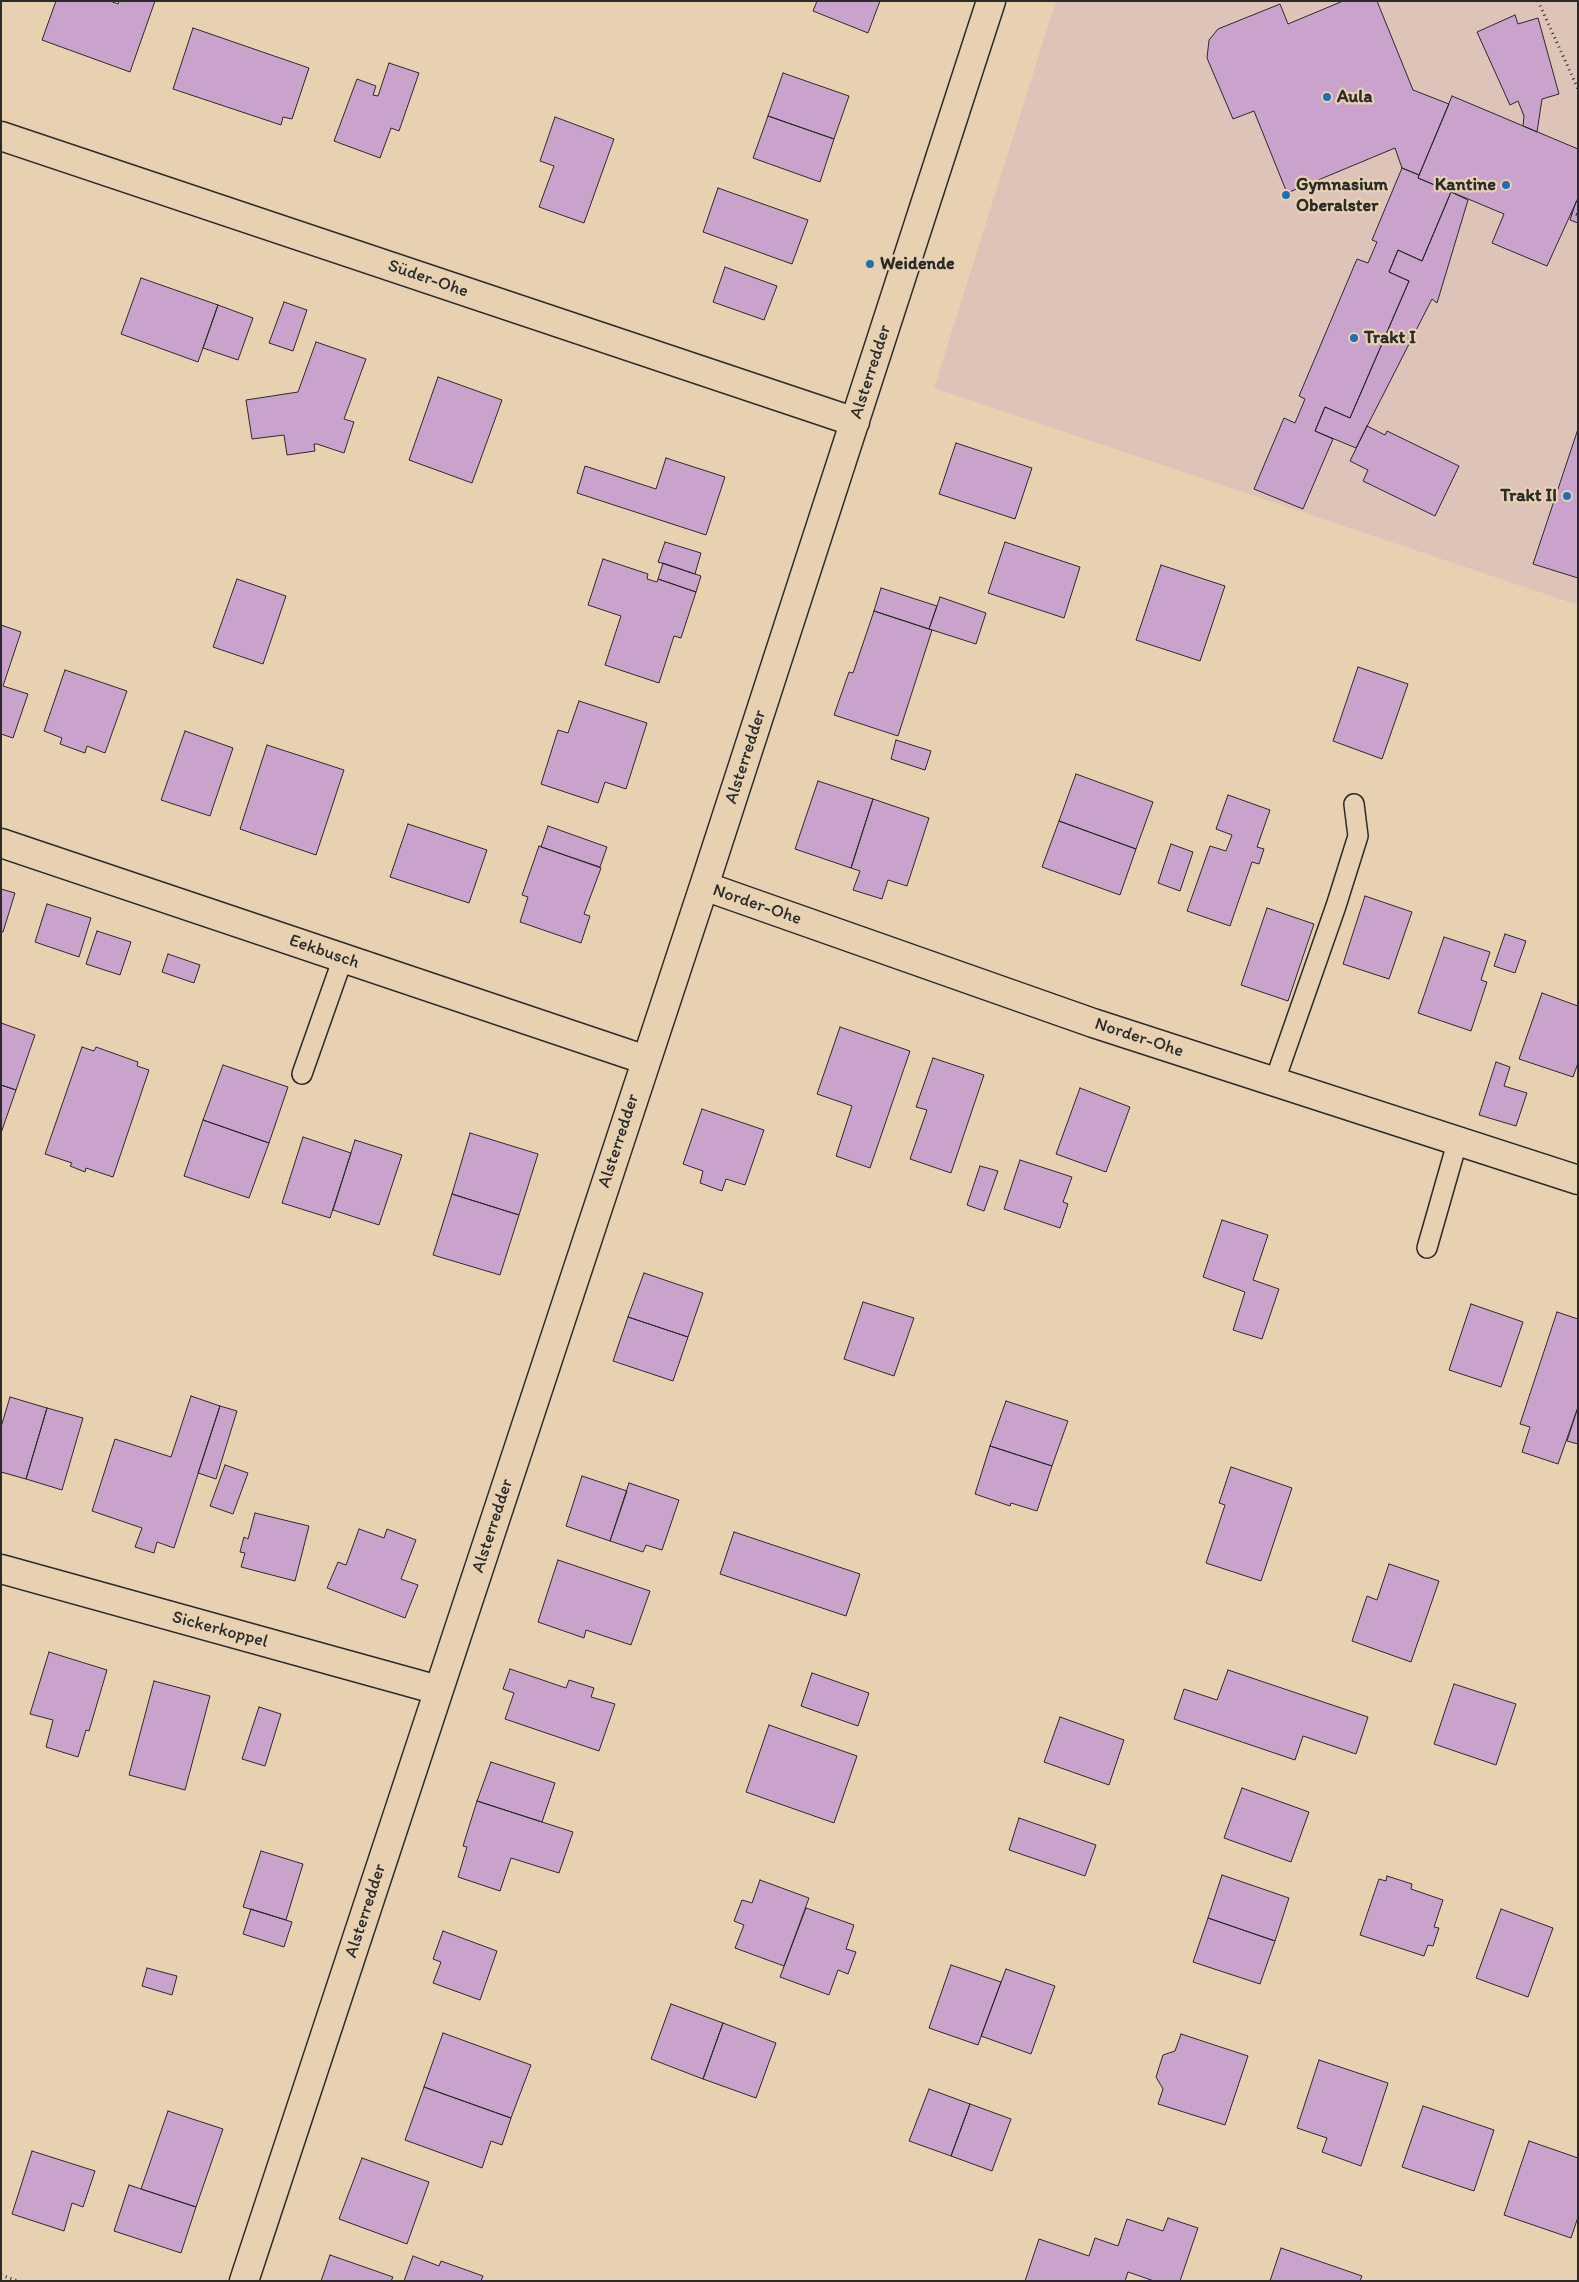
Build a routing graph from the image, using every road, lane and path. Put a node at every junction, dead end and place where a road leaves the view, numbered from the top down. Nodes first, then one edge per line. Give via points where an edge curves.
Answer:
1 (991, 1) edge
2 (1538, 1) edge
3 (1578, 89) edge
4 (1, 136) edge
5 (1578, 210) edge
6 (1571, 213) dead end
7 (1577, 215) edge
8 (855, 422) junction
9 (1354, 804) dead end
10 (1, 842) edge
11 (704, 886) junction
12 (342, 958) junction
13 (646, 1060) junction
14 (302, 1074) dead end
15 (1274, 1083) junction
16 (1457, 1143) junction
17 (1578, 1180) edge
18 (1428, 1248) dead end
19 (1, 1569) edge
20 (438, 1690) junction
21 (1, 2275) edge
22 (18, 2281) edge
23 (244, 2281) edge

1 - 8 street, Alsterredder
2 - 3 path
4 - 8 street, Süder-Ohe
5 - 7 path
6 - 7 path
8 - 11 street, Alsterredder
9 - 15 lane via 1358,836
10 - 12 street, Eekbusch
11 - 13 street, Alsterredder
11 - 15 street, Norder-Ohe
12 - 13 street, Eekbusch
12 - 14 lane
13 - 20 street, Alsterredder
15 - 16 street, Norder-Ohe
16 - 17 street, Norder-Ohe
16 - 18 lane
19 - 20 street, Sickerkoppel
20 - 23 street, Alsterredder
21 - 22 path

